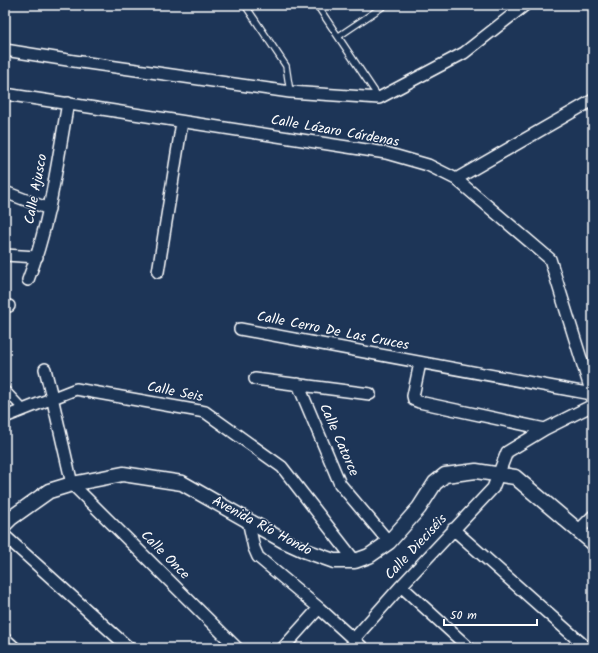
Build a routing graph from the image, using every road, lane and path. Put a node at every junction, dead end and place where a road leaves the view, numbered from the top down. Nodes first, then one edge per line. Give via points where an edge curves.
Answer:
1 (245, 5) edge
2 (317, 5) edge
3 (384, 5) edge
4 (525, 5) edge
5 (338, 36) junction
6 (5, 50) edge
7 (290, 92) junction
8 (5, 94) edge
9 (379, 98) junction
10 (593, 100) edge
11 (68, 103) junction
12 (182, 122) junction
13 (456, 179) junction
14 (5, 192) edge
15 (49, 209) junction
16 (5, 255) edge
17 (37, 257) junction
18 (158, 272) dead end
19 (28, 280) dead end
20 (240, 329) dead end
21 (420, 363) junction
22 (45, 369) dead end
23 (254, 379) dead end
24 (298, 384) junction
25 (5, 390) edge
26 (370, 394) dead end
27 (52, 397) junction
28 (593, 401) edge
29 (23, 409) junction
30 (5, 417) edge
31 (545, 429) junction
32 (498, 475) junction
33 (72, 484) junction
34 (593, 516) edge
35 (248, 520) junction
36 (5, 524) edge
37 (453, 529) junction
38 (578, 531) junction
39 (5, 536) edge
40 (388, 542) junction
41 (593, 544) edge
42 (355, 561) junction
43 (401, 586) junction
44 (319, 608) junction
45 (5, 639) edge
46 (354, 639) junction
47 (15, 648) edge
48 (129, 648) edge
49 (237, 648) edge
50 (283, 648) edge
51 (363, 648) edge
52 (469, 648) edge
53 (587, 648) edge

1 - 7 lane via 286,66
2 - 5 lane
3 - 5 lane
4 - 9 street via 464,53
5 - 9 lane
6 - 7 street
7 - 9 street
8 - 11 street, Calle Lázaro Cárdenas
10 - 13 street
11 - 12 street, Calle Lázaro Cárdenas
11 - 15 street, Calle Ajusco
12 - 13 street, Calle Lázaro Cárdenas via 386,153 428,165
12 - 18 street
13 - 28 street, Calle Lázaro Cárdenas via 550,259
14 - 15 street
15 - 17 street, Calle Ajusco
16 - 17 street
17 - 19 street, Calle Ajusco
20 - 21 street, Calle Cerro De Las Cruces
21 - 28 street, Calle Cerro De Las Cruces
21 - 31 street via 414,400
22 - 27 street
23 - 24 street
24 - 26 street
24 - 40 street, Calle Catorce via 340,484
25 - 29 street
27 - 29 street, Calle Seis
27 - 33 street
27 - 42 street, Calle Seis via 76,389 205,412 282,466
28 - 31 street, Calle Dieciséis
29 - 30 street, Calle Seis
31 - 32 street, Calle Dieciséis via 507,452
32 - 37 street, Calle Dieciséis via 493,488
32 - 38 street, Avenida Río Hondo via 515,477
32 - 40 street, Avenida Río Hondo via 476,471 445,475 435,483 419,508
33 - 35 street, Avenida Río Hondo via 124,474 182,483
33 - 36 street, Avenida Río Hondo via 49,491
33 - 49 street, Calle Once
34 - 38 street
35 - 42 street, Avenida Río Hondo via 306,551 334,561
35 - 44 street via 258,557
37 - 43 street, Calle Dieciséis
37 - 53 street
38 - 41 street, Avenida Río Hondo
39 - 48 street
40 - 42 street, Avenida Río Hondo via 369,556
43 - 46 street, Calle Dieciséis
43 - 52 street
44 - 46 street
44 - 50 street
45 - 47 street
46 - 51 street

